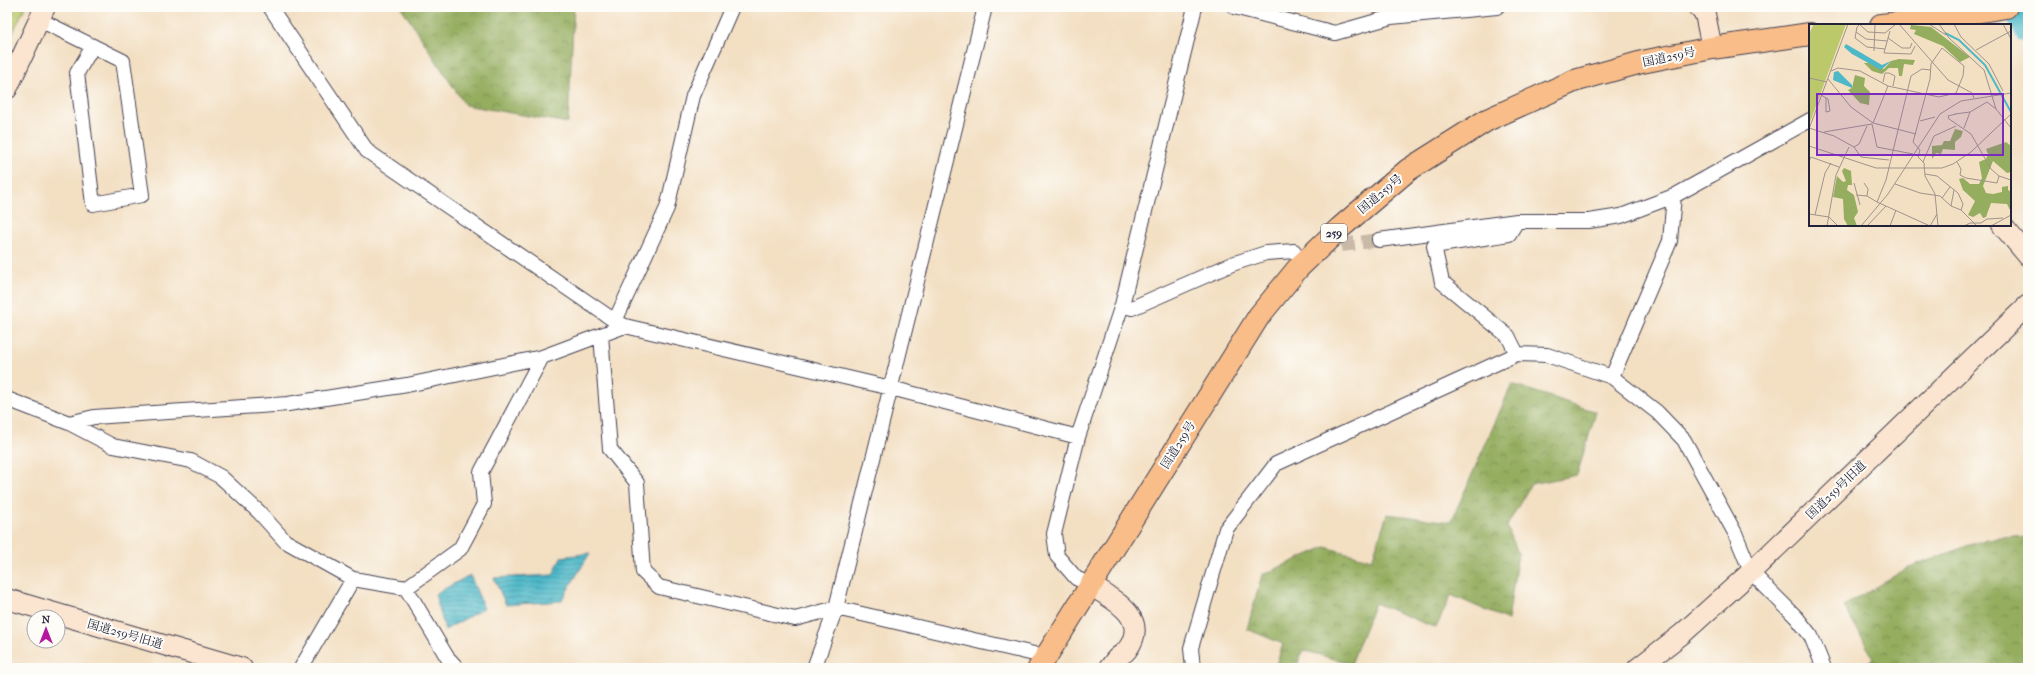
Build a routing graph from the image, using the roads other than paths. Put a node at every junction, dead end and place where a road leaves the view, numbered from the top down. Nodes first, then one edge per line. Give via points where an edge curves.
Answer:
1 (270, 7) edge
2 (732, 7) edge
3 (986, 7) edge
4 (1195, 7) edge
5 (1234, 7) edge
6 (1497, 7) edge
7 (1698, 7) edge
8 (1998, 8) edge
9 (42, 13) edge
10 (1925, 17) edge
11 (1886, 24) edge
12 (1809, 34) edge
13 (93, 46) junction
14 (1712, 48) junction
15 (7, 89) edge
16 (1809, 121) edge
17 (1674, 196) junction
18 (1517, 221) junction
19 (2003, 226) edge
20 (1378, 240) tunnel mouth
21 (1294, 251) dead end
22 (2028, 256) edge
23 (1122, 305) junction
24 (2028, 305) edge
25 (620, 323) junction
26 (601, 335) junction
27 (1517, 354) junction
28 (542, 357) junction
29 (1612, 377) junction
30 (891, 388) junction
31 (7, 399) edge
32 (69, 424) junction
33 (1078, 437) junction
34 (1751, 572) junction
35 (353, 579) junction
36 (1090, 585) junction
37 (406, 588) junction
38 (7, 599) edge
39 (836, 608) junction
40 (1042, 664) edge
41 (242, 668) edge
42 (301, 668) edge
43 (457, 668) edge
44 (814, 668) edge
45 (1109, 668) edge
46 (1193, 668) edge
47 (1638, 668) edge
48 (1824, 668) edge

1 - 25 street via 367,151
2 - 25 street via 693,96 668,208
3 - 30 street
4 - 23 street
5 - 6 street via 1335,33 1391,17
7 - 14 street via 1705,14
8 - 10 highway
9 - 13 street
9 - 15 street
10 - 11 highway
12 - 14 highway, 国道259号 / 259
13 - 13 street via 123,61 142,195 93,204 77,73
14 - 36 highway, 国道259号 / 259 via 1642,62 1574,81 1487,120 1408,170 1340,228 1299,267 1260,316
16 - 17 street
17 - 18 street via 1622,216 1596,220
17 - 29 street via 1670,241
18 - 20 street
18 - 27 street via 1509,234 1434,246 1442,282 1508,336
19 - 22 street
21 - 23 street via 1259,255 1232,264 1132,308
23 - 33 street
24 - 34 street, 国道259号旧道
25 - 26 street
25 - 30 street
26 - 28 street
26 - 39 street via 610,449 637,484 643,572 659,587 795,619
27 - 29 street via 1547,355
27 - 46 street via 1276,464 1226,529 1191,648
28 - 32 street via 407,385 288,404 94,417
28 - 37 street via 481,472 484,504 460,549
29 - 34 street via 1657,412 1684,440 1735,533
30 - 33 street
30 - 39 street
31 - 32 street
32 - 35 street via 113,446 191,461 221,477 259,512 285,541
33 - 36 street via 1054,534 1057,556 1076,578
34 - 47 street, 国道259号旧道 via 1682,634
34 - 48 street via 1797,618 1811,636
35 - 37 street
35 - 42 street
36 - 40 highway, 国道259号 / 259
36 - 45 street via 1122,605 1134,627 1132,640 1126,651
37 - 43 street
38 - 41 street, 国道259号旧道
39 - 40 street via 1034,654
39 - 44 street

